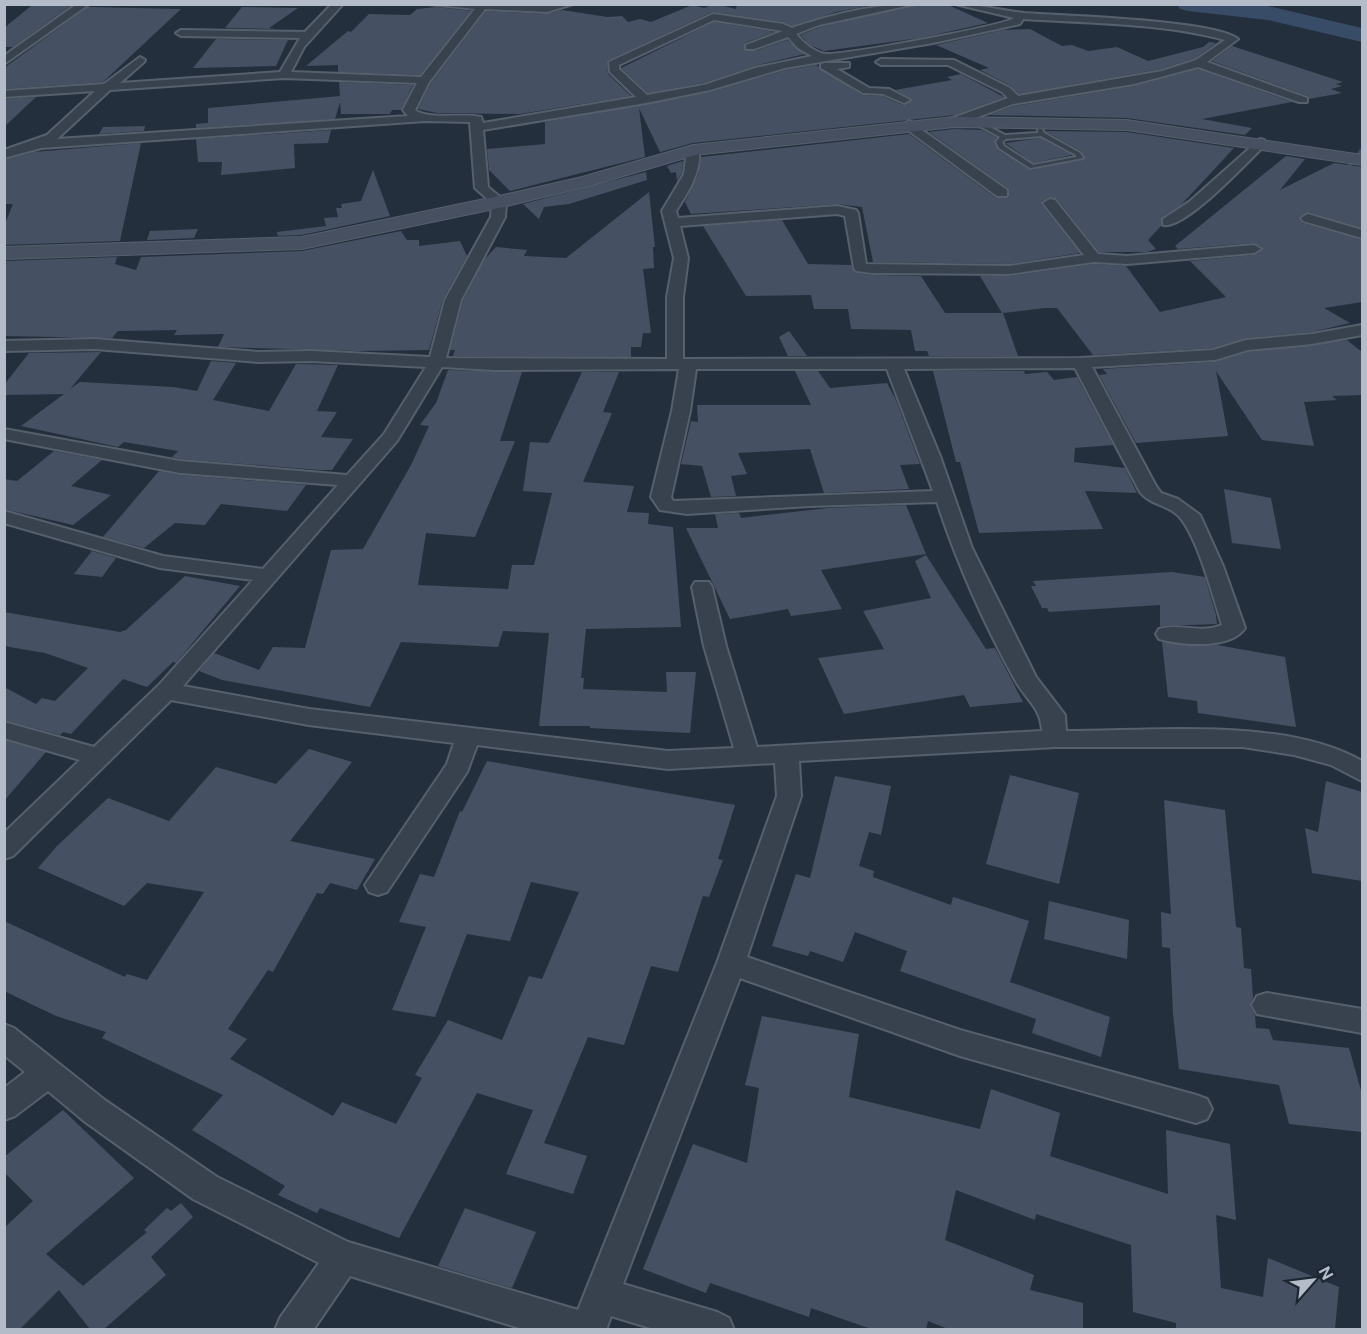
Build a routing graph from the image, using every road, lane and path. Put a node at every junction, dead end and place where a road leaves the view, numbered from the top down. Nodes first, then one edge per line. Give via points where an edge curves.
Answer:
1 (84, 4) edge
2 (338, 4) edge
3 (434, 4) edge
4 (568, 4) edge
5 (910, 4) edge
6 (960, 4) edge
7 (482, 6) edge
8 (1021, 16) junction
9 (791, 32) junction
10 (181, 33) dead end
11 (308, 35) junction
12 (750, 47) dead end
13 (4, 48) edge
14 (24, 48) junction
15 (822, 57) junction
16 (140, 60) dead end
17 (4, 61) edge
18 (1198, 63) junction
19 (284, 75) junction
20 (424, 81) junction
21 (105, 89) junction
22 (4, 94) edge
23 (646, 100) junction
24 (904, 100) dead end
25 (1016, 100) junction
26 (1303, 100) dead end
27 (425, 118) junction
28 (954, 122) junction
29 (976, 122) junction
30 (909, 125) junction
31 (478, 126) junction
32 (1040, 129) junction
33 (1004, 137) junction
34 (1260, 143) junction
35 (40, 144) junction
36 (693, 150) junction
37 (4, 154) edge
38 (1352, 158) edge
39 (1002, 193) dead end
40 (499, 202) junction
41 (1050, 203) dead end
42 (1308, 218) dead end
43 (1168, 222) dead end
44 (670, 223) junction
45 (1362, 234) edge
46 (1254, 249) dead end
47 (4, 253) edge
48 (1094, 258) junction
49 (1362, 330) edge
50 (4, 346) edge
51 (437, 362) junction
52 (893, 362) junction
53 (1081, 363) junction
54 (682, 364) junction
55 (4, 434) edge
56 (354, 481) junction
57 (944, 496) junction
58 (4, 517) edge
59 (270, 576) junction
60 (702, 587) dead end
61 (1167, 633) dead end
62 (166, 691) junction
63 (4, 729) edge
64 (469, 735) junction
65 (1055, 739) junction
66 (786, 753) junction
67 (748, 756) junction
68 (98, 757) junction
69 (1362, 772) edge
70 (4, 849) edge
71 (378, 885) dead end
72 (731, 963) junction
73 (1267, 1005) dead end
74 (1362, 1021) edge
75 (4, 1036) edge
76 (48, 1073) junction
77 (4, 1106) edge
78 (1196, 1108) dead end
79 (343, 1257) junction
80 (600, 1294) junction
81 (292, 1329) edge
82 (587, 1329) edge
83 (717, 1329) edge

1 - 14 street
2 - 11 street
3 - 7 street
4 - 7 street via 546,9
5 - 9 street via 816,23
6 - 8 street
7 - 20 street
8 - 15 street via 1016,22 957,35
8 - 18 street via 1109,21 1208,32 1233,39
9 - 12 street
9 - 15 street via 795,40
9 - 23 street via 758,22 713,17 613,64 614,70
10 - 11 street
11 - 19 street via 287,64
13 - 14 street
14 - 17 street
15 - 23 street
16 - 21 street via 127,75
18 - 25 street via 1122,85
18 - 26 street
19 - 20 street
19 - 21 street
20 - 27 street via 409,110 416,117
21 - 22 street
21 - 35 street via 66,129
23 - 31 street
24 - 25 street via 885,91 867,91 825,66 909,60 950,62 1006,90
25 - 28 street via 974,111
27 - 31 street via 471,118 477,120
27 - 35 street
28 - 29 street
28 - 30 street
29 - 32 street
29 - 33 lane
30 - 36 street
30 - 39 street
31 - 40 street via 482,188
32 - 33 lane
32 - 33 lane via 1080,158 1032,167 1001,147 999,142
32 - 34 street via 1127,125
34 - 38 street
34 - 43 street via 1194,205
35 - 37 street
36 - 40 street
36 - 44 street via 695,158 685,186 669,211
40 - 47 street via 302,243
40 - 51 street via 498,218 453,300
41 - 48 street
42 - 45 street
44 - 48 street via 846,212 850,213 859,264 873,269 1009,270
44 - 54 street via 681,258 675,297
46 - 48 street via 1127,260
49 - 53 street via 1246,345 1215,355
50 - 51 street via 95,344 258,357
51 - 54 street
51 - 56 street via 391,437
52 - 53 street
52 - 54 street
52 - 57 street
53 - 61 street via 1147,488 1154,496 1191,515 1234,628 1209,638
54 - 57 street via 681,411 662,497 667,506
55 - 56 street via 180,467
56 - 59 street
57 - 65 street via 962,548 1026,680 1053,715
58 - 59 street via 160,562
59 - 62 street
60 - 67 street
62 - 64 street via 309,717
62 - 68 street
63 - 68 street
64 - 67 street via 668,760
64 - 71 street via 458,766
65 - 66 street
65 - 69 street via 1243,739 1339,759
66 - 67 street
66 - 72 street via 789,796
68 - 70 street
72 - 78 street via 960,1043
72 - 80 street
73 - 74 street
75 - 76 street
76 - 77 street
76 - 79 street via 205,1188
79 - 81 street
79 - 82 street
80 - 82 street
80 - 83 street

